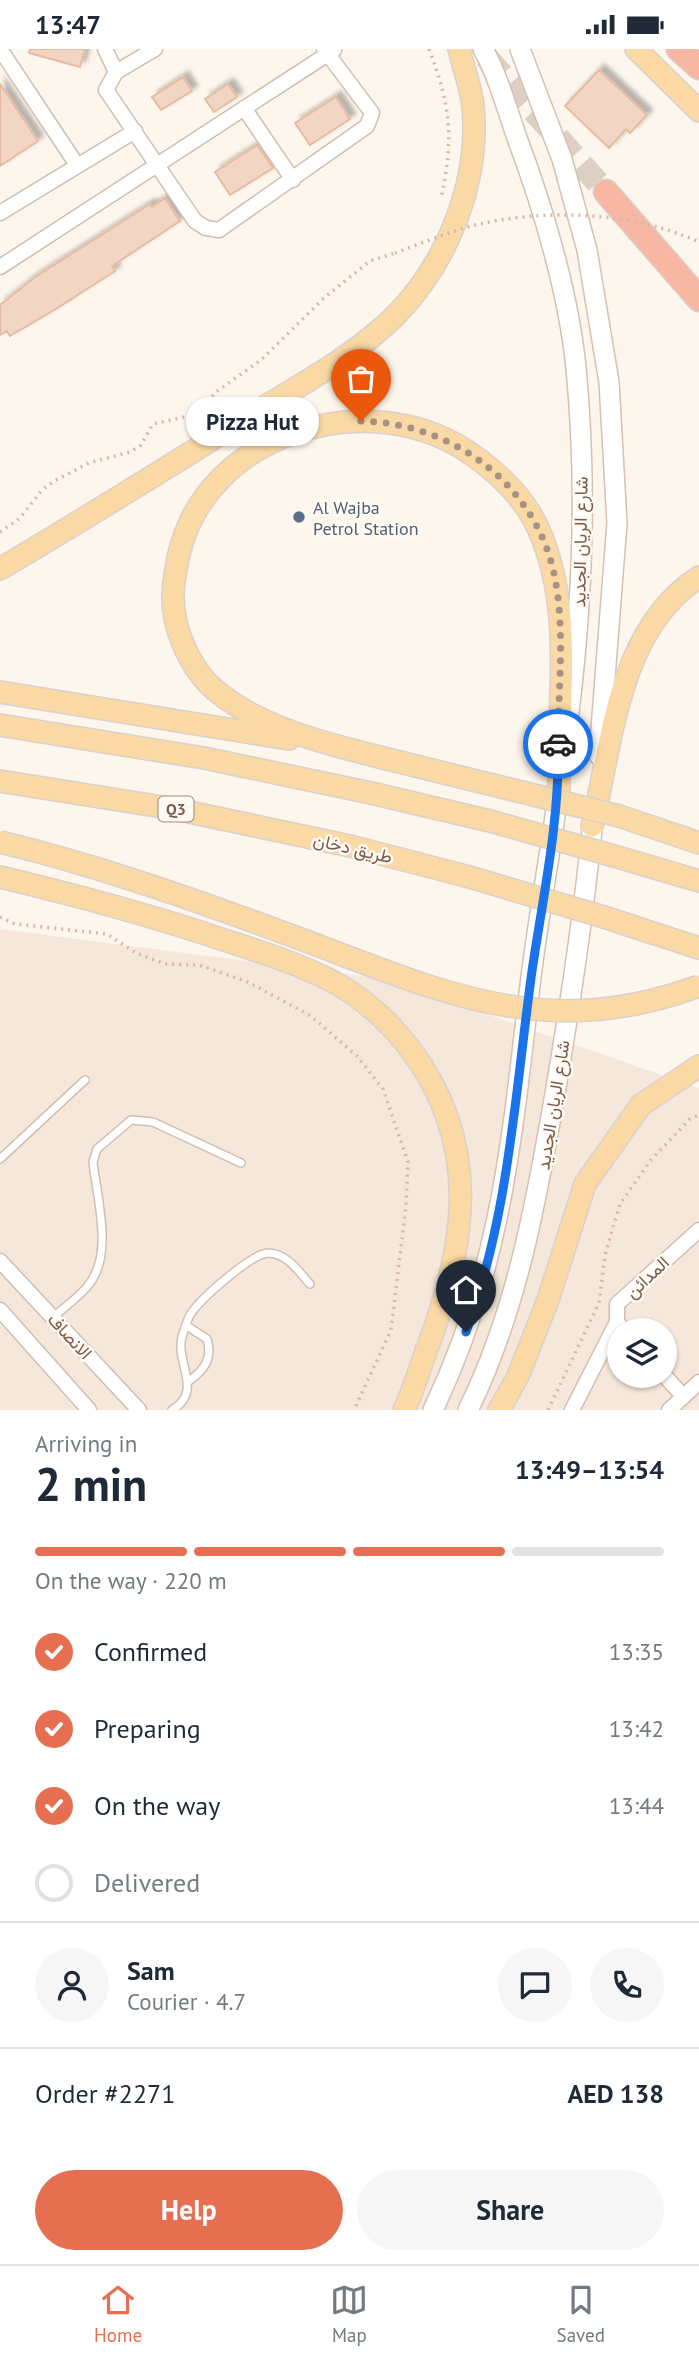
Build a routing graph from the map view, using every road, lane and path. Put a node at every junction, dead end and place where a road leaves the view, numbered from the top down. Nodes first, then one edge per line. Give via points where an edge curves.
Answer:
1 (0, 49) edge
2 (104, 49) edge
3 (155, 49) edge
4 (429, 49) edge
5 (458, 49) edge
6 (483, 49) edge
7 (520, 49) edge
8 (636, 49) edge
9 (679, 49) edge
10 (329, 51) edge
11 (699, 67) edge
12 (116, 72) junction
13 (244, 108) junction
14 (699, 111) edge
15 (135, 131) junction
16 (76, 165) junction
17 (156, 165) junction
18 (293, 180) junction
19 (606, 192) tunnel mouth
20 (439, 207) dead end
21 (0, 213) edge
22 (431, 228) dead end
23 (699, 242) edge
24 (422, 248) dead end
25 (0, 267) edge
26 (699, 299) edge
27 (195, 415) junction
28 (201, 423) dead end
29 (190, 431) junction
30 (178, 438) dead end
31 (0, 532) edge
32 (0, 569) edge
33 (699, 577) edge
34 (0, 692) edge
35 (0, 725) edge
36 (343, 748) junction
37 (0, 781) edge
38 (559, 790) junction
39 (624, 818) junction
40 (592, 826) junction
41 (699, 831) edge
42 (0, 842) edge
43 (699, 843) edge
44 (0, 877) edge
45 (699, 881) edge
46 (0, 917) edge
47 (699, 948) edge
48 (699, 986) edge
49 (699, 1066) edge
50 (85, 1080) dead end
51 (699, 1115) edge
52 (0, 1159) edge
53 (240, 1163) dead end
54 (699, 1230) edge
55 (0, 1261) edge
56 (310, 1284) dead end
57 (0, 1310) edge
58 (52, 1317) junction
59 (619, 1318) edge
60 (187, 1327) junction
61 (607, 1349) edge
62 (189, 1381) junction
63 (699, 1382) edge
64 (676, 1388) edge
65 (682, 1395) junction
66 (89, 1410) edge
67 (139, 1410) edge
68 (172, 1410) edge
69 (354, 1410) edge
70 (404, 1410) edge
71 (433, 1410) edge
72 (468, 1410) edge
73 (499, 1410) edge
74 (548, 1410) edge
75 (572, 1410) edge
76 (669, 1410) edge

1 - 16 street
2 - 12 street
3 - 12 street
4 - 20 path via 443,85 451,132
5 - 32 main road via 473,104 474,152 469,178 441,252 397,314 316,373
6 - 38 main road, شارع الريان الجديد via 529,169 553,248 576,366 583,502 579,612
7 - 40 main road, شارع الريان الجديد via 562,159 587,250 609,382 617,523
8 - 14 main road
9 - 11 highway
10 - 13 street
10 - 18 street via 372,113 371,119
12 - 15 street via 106,90
13 - 17 street
13 - 18 street
15 - 16 street
15 - 17 street
16 - 21 street
17 - 18 street via 195,221 219,230
17 - 25 street
19 - 26 highway
22 - 24 path
23 - 27 path, bridge via 649,225 600,218 555,216 471,226 370,261
27 - 29 path
27 - 31 path via 153,424 141,445 130,452 89,463 54,481 20,518
28 - 29 path
29 - 30 path
33 - 40 main road via 658,613 632,659
34 - 36 main road
35 - 45 main road, bridge via 204,758 371,793 490,821
36 - 38 main road via 253,715 213,688 199,672 179,632 172,582 190,522 227,471 298,431 341,422 384,421 430,433 481,460 523,503 537,526 556,584
36 - 39 main road, bridge
37 - 47 main road, طريق دخان / Q3, bridge via 175,809 350,846 466,876
38 - 71 main road, شارع الريان الجديد via 499,1223 483,1285
39 - 41 main road
39 - 43 main road
40 - 72 main road, شارع الريان الجديد via 537,1202 500,1336
42 - 48 main road, bridge via 77,861 466,999 521,1008 587,1010 623,1007
44 - 70 main road via 178,925 291,962 334,982 398,1033 439,1095 450,1124 461,1195 452,1280
46 - 69 path via 15,924 107,934 136,953 165,964 199,965 248,982 311,1016 356,1056 383,1089 408,1162 406,1206 391,1330
49 - 73 main road via 641,1105 585,1184 548,1300
50 - 52 lane
51 - 74 path via 650,1161 620,1204 605,1255 599,1303
53 - 58 lane via 153,1122 131,1120 97,1149 93,1162 102,1249 98,1269 88,1287
54 - 59 street, المدائن via 617,1304
55 - 58 street, الانصاف
56 - 60 lane via 286,1259 268,1254 250,1259 191,1313
57 - 66 street, الانصاف
58 - 67 street, الانصاف
60 - 62 lane via 182,1351
60 - 62 lane via 201,1333 211,1350 206,1365
61 - 75 street, المدائن
62 - 68 lane via 187,1394
63 - 65 street
64 - 65 street
65 - 76 street

